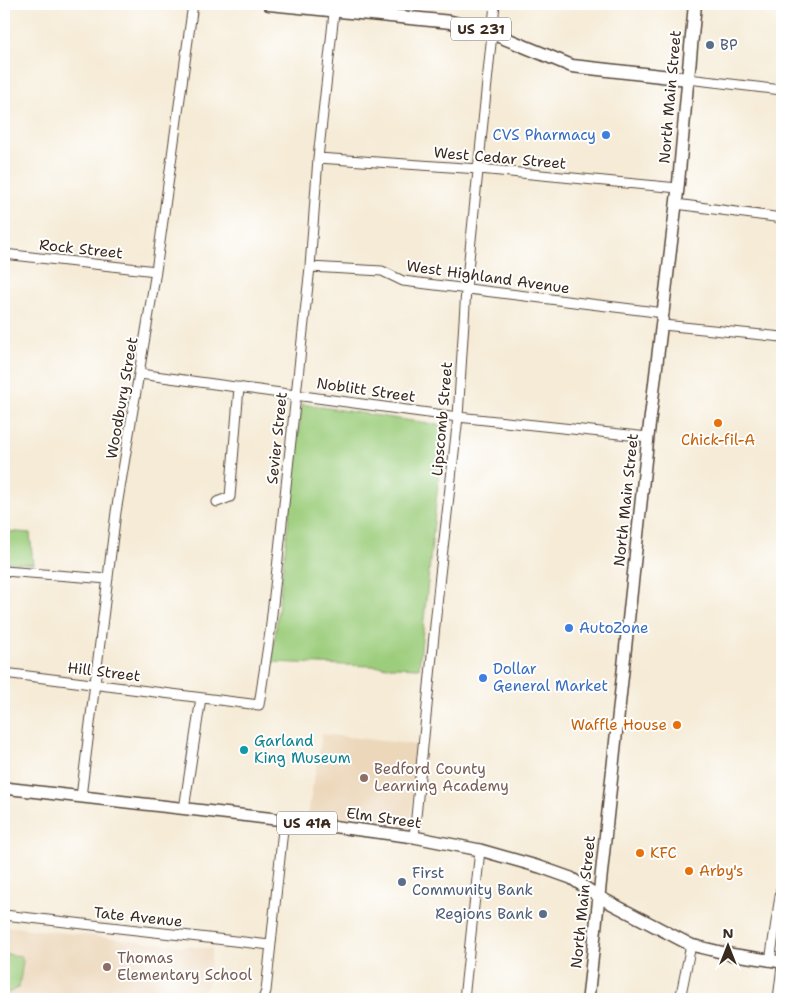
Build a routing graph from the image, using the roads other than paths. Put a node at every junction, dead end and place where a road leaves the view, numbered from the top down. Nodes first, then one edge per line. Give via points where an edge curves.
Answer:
1 (193, 4) edge
2 (269, 4) edge
3 (495, 4) edge
4 (695, 4) edge
5 (335, 7) edge
6 (492, 33) junction
7 (688, 79) junction
8 (782, 90) edge
9 (318, 158) junction
10 (479, 169) junction
11 (678, 188) junction
12 (676, 204) junction
13 (782, 218) edge
14 (4, 254) edge
15 (310, 268) junction
16 (156, 271) junction
17 (466, 290) junction
18 (663, 319) junction
19 (782, 337) edge
20 (140, 374) junction
21 (239, 387) junction
22 (295, 394) junction
23 (458, 417) junction
24 (648, 437) junction
25 (217, 502) dead end
26 (4, 571) edge
27 (108, 580) junction
28 (4, 673) edge
29 (97, 684) junction
30 (201, 698) junction
31 (4, 788) edge
32 (81, 797) junction
33 (184, 809) junction
34 (284, 820) junction
35 (414, 837) junction
36 (480, 850) junction
37 (782, 883) edge
38 (601, 898) junction
39 (4, 915) edge
40 (691, 944) junction
41 (270, 945) junction
42 (776, 961) edge
43 (782, 966) edge
44 (263, 999) edge
45 (464, 999) edge
46 (588, 999) edge
47 (680, 999) edge
48 (778, 999) edge

1 - 16 street, Woodbury Street
2 - 5 highway, US 231
3 - 6 street, Lipscomb Street
4 - 7 highway, North Main Street
5 - 6 highway, US 231 via 451,22
5 - 9 street, Sevier Street
6 - 7 highway, US 231 via 572,66
6 - 10 street, Lipscomb Street
7 - 8 street
7 - 11 main road, North Main Street
9 - 10 street, West Cedar Street
9 - 15 street, Sevier Street
10 - 11 street, West Cedar Street
10 - 17 street, Lipscomb Street
11 - 12 main road, North Main Street
12 - 13 street
12 - 18 main road, North Main Street
14 - 16 street, Rock Street
15 - 17 street, West Highland Avenue via 382,271 403,281
15 - 22 street, Sevier Street
16 - 20 street, Woodbury Street
17 - 18 street, West Highland Avenue
17 - 23 street, Lipscomb Street
18 - 19 street, West Highland Avenue
18 - 24 main road, North Main Street
20 - 21 street, Noblitt Street
20 - 27 street, Woodbury Street via 116,512
21 - 22 street, Noblitt Street
21 - 25 street via 230,497
22 - 23 street, Noblitt Street
22 - 30 street, Sevier Street via 270,632 259,705
23 - 24 street, Noblitt Street
23 - 35 street, Lipscomb Street
24 - 38 main road, North Main Street
26 - 27 street
27 - 29 street, Woodbury Street
28 - 29 street, Hill Street
29 - 30 street, Hill Street
29 - 32 street, Woodbury Street
30 - 33 street
31 - 32 main road, Elm Street / US 41A
32 - 33 main road, Elm Street / US 41A
33 - 34 main road, Elm Street / US 41A
34 - 35 main road, Elm Street / US 41A
34 - 41 street
35 - 36 main road, Elm Street / US 41A
36 - 38 main road, Elm Street / US 41A via 540,866 570,878
36 - 45 street
37 - 42 street
38 - 40 main road, US 41A
38 - 46 main road, North Main Street
39 - 41 street, Tate Avenue
40 - 42 main road, US 41A
40 - 47 street
41 - 44 street
43 - 48 street

